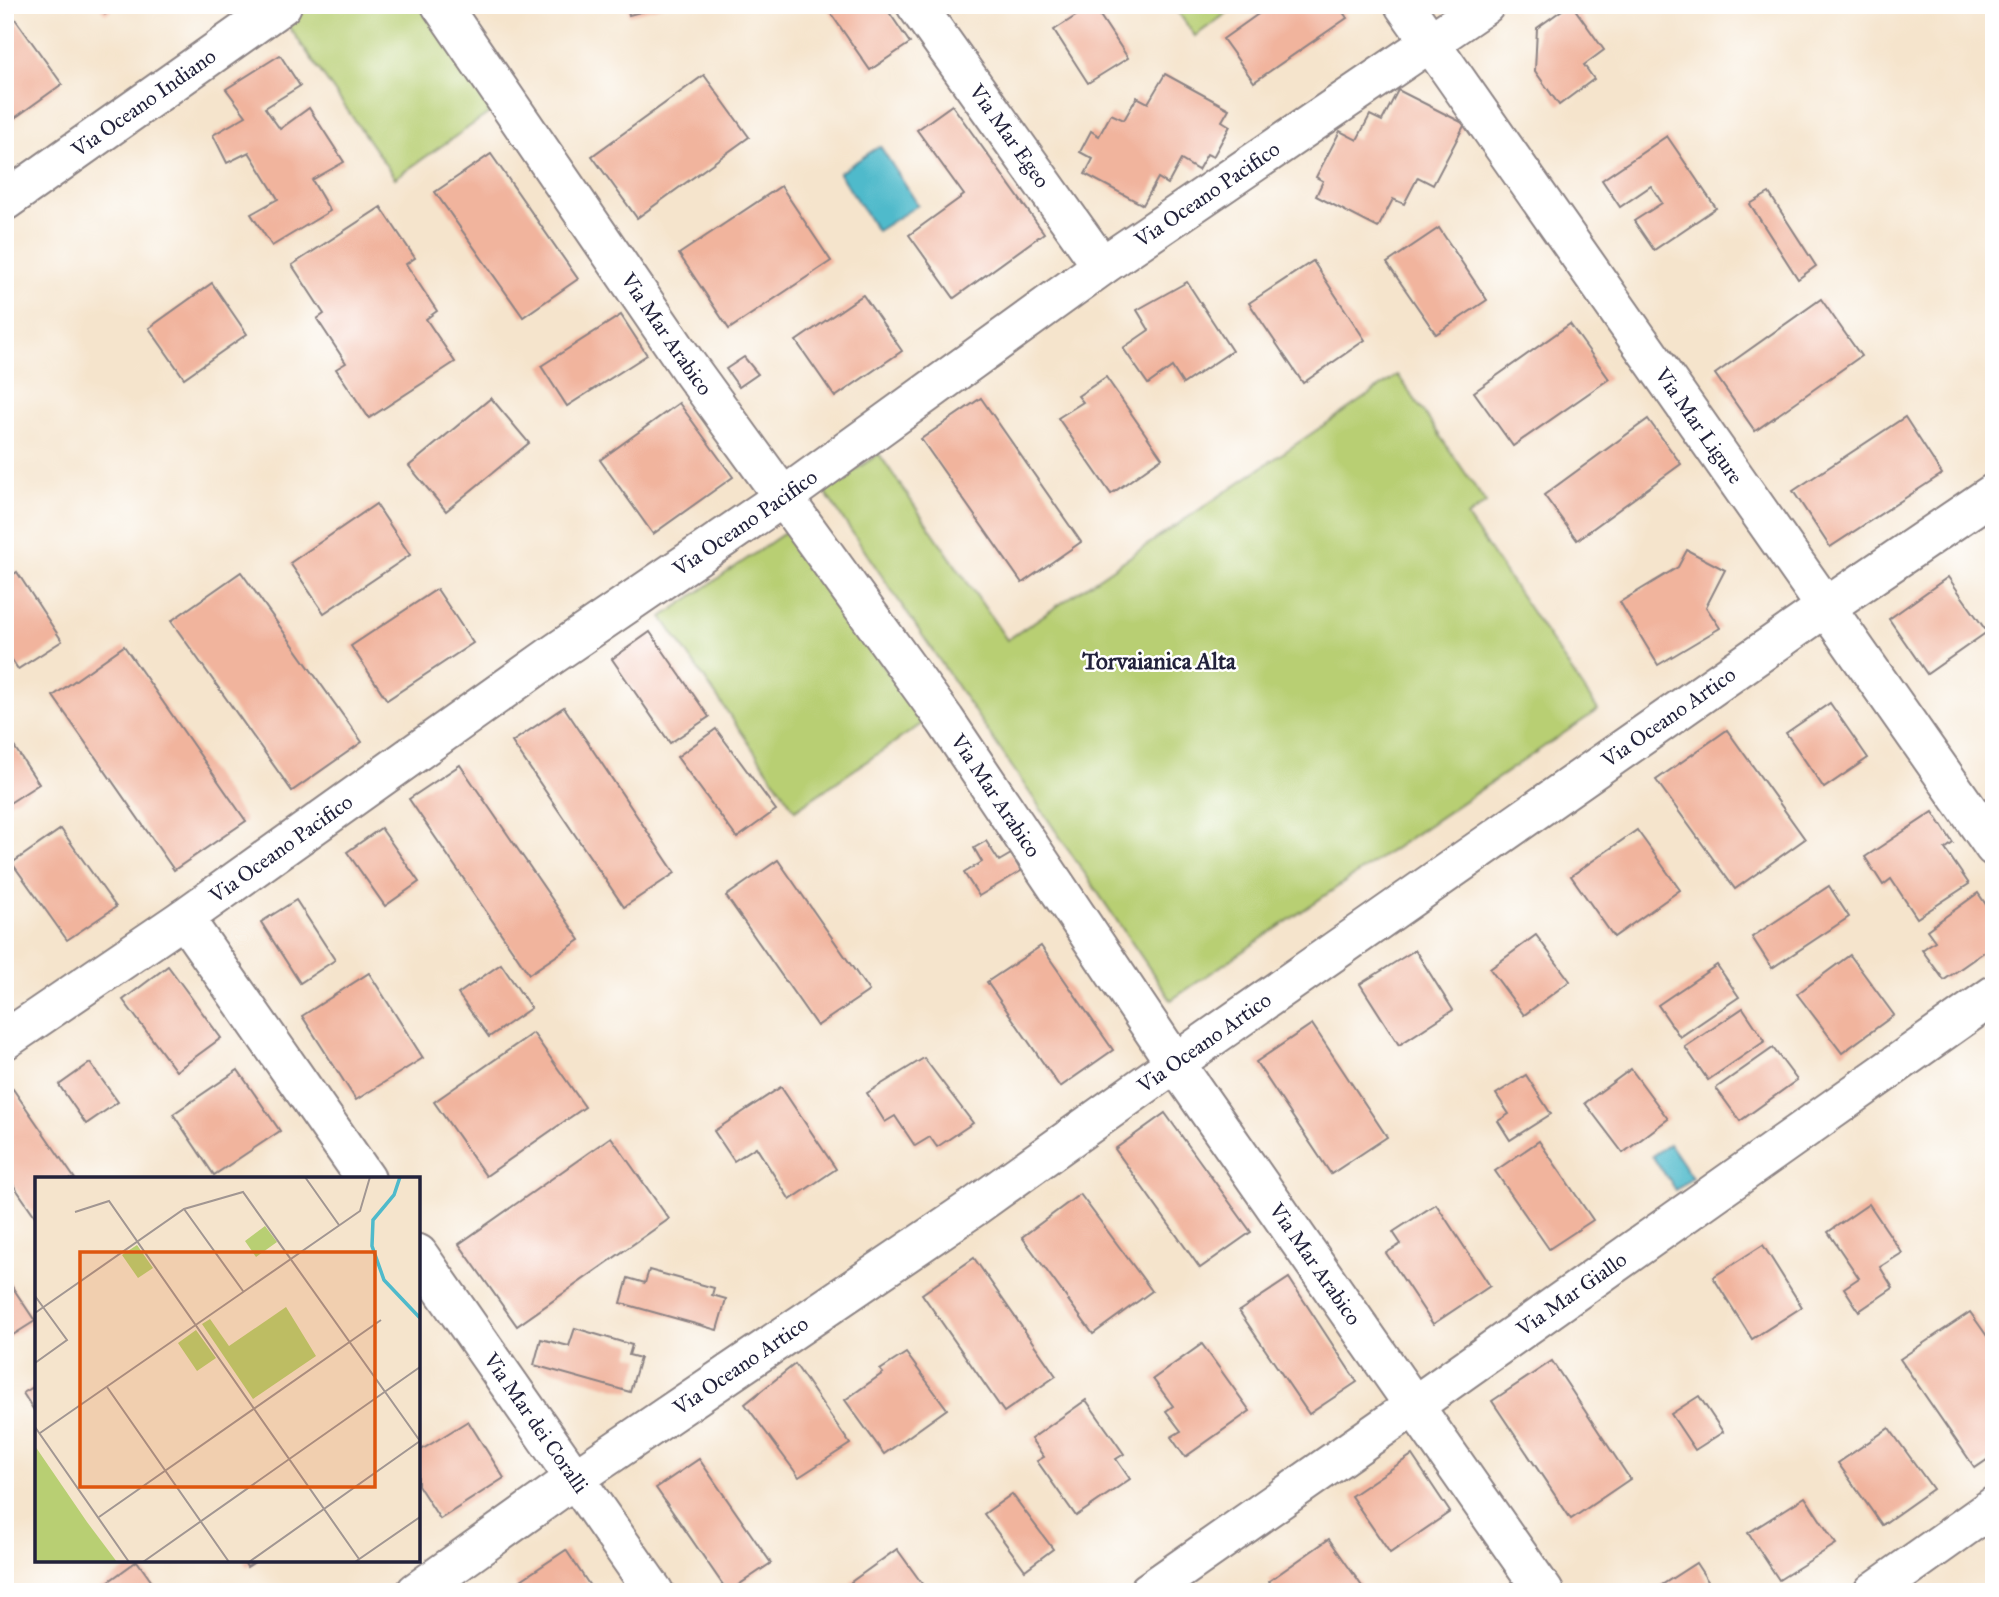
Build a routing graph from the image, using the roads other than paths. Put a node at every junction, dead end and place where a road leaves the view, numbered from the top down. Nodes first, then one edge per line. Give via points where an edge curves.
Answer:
1 (282, 5) edge
2 (441, 5) edge
3 (916, 5) edge
4 (1404, 5) edge
5 (1485, 5) edge
6 (1431, 43) junction
7 (5, 201) edge
8 (1102, 267) junction
9 (1994, 493) edge
10 (782, 498) junction
11 (1826, 607) junction
12 (1994, 847) edge
13 (184, 918) junction
14 (1994, 995) edge
15 (5, 1040) edge
16 (1175, 1063) junction
17 (365, 1177) edge
18 (420, 1257) edge
19 (1415, 1405) junction
20 (574, 1479) junction
21 (1994, 1506) edge
22 (416, 1592) edge
23 (654, 1592) edge
24 (1148, 1592) edge
25 (1544, 1592) edge
26 (1873, 1592) edge

1 - 7 street, Via Oceano Indiano
2 - 10 street, Via Mar Arabico
3 - 8 street, Via Mar Egeo
4 - 6 street, Via Mar Ligure
5 - 6 street, Via Oceano Pacifico
6 - 8 street, Via Oceano Pacifico
6 - 11 street, Via Mar Ligure
8 - 10 street, Via Oceano Pacifico
9 - 11 street, Via Oceano Artico
10 - 13 street, Via Oceano Pacifico
10 - 16 street, Via Mar Arabico via 945,720
11 - 12 street, Via Mar Ligure
11 - 16 street, Via Oceano Artico
13 - 15 street, Via Oceano Pacifico
13 - 17 street
14 - 19 street, Via Mar Giallo
16 - 19 street, Via Mar Arabico
16 - 20 street, Via Oceano Artico via 974,1207
18 - 20 street, Via Mar dei Coralli
19 - 24 street, Via Mar Giallo
19 - 25 street, Via Mar Arabico
20 - 22 street, Via Oceano Artico
20 - 23 street, Via Mar dei Coralli
21 - 26 street

